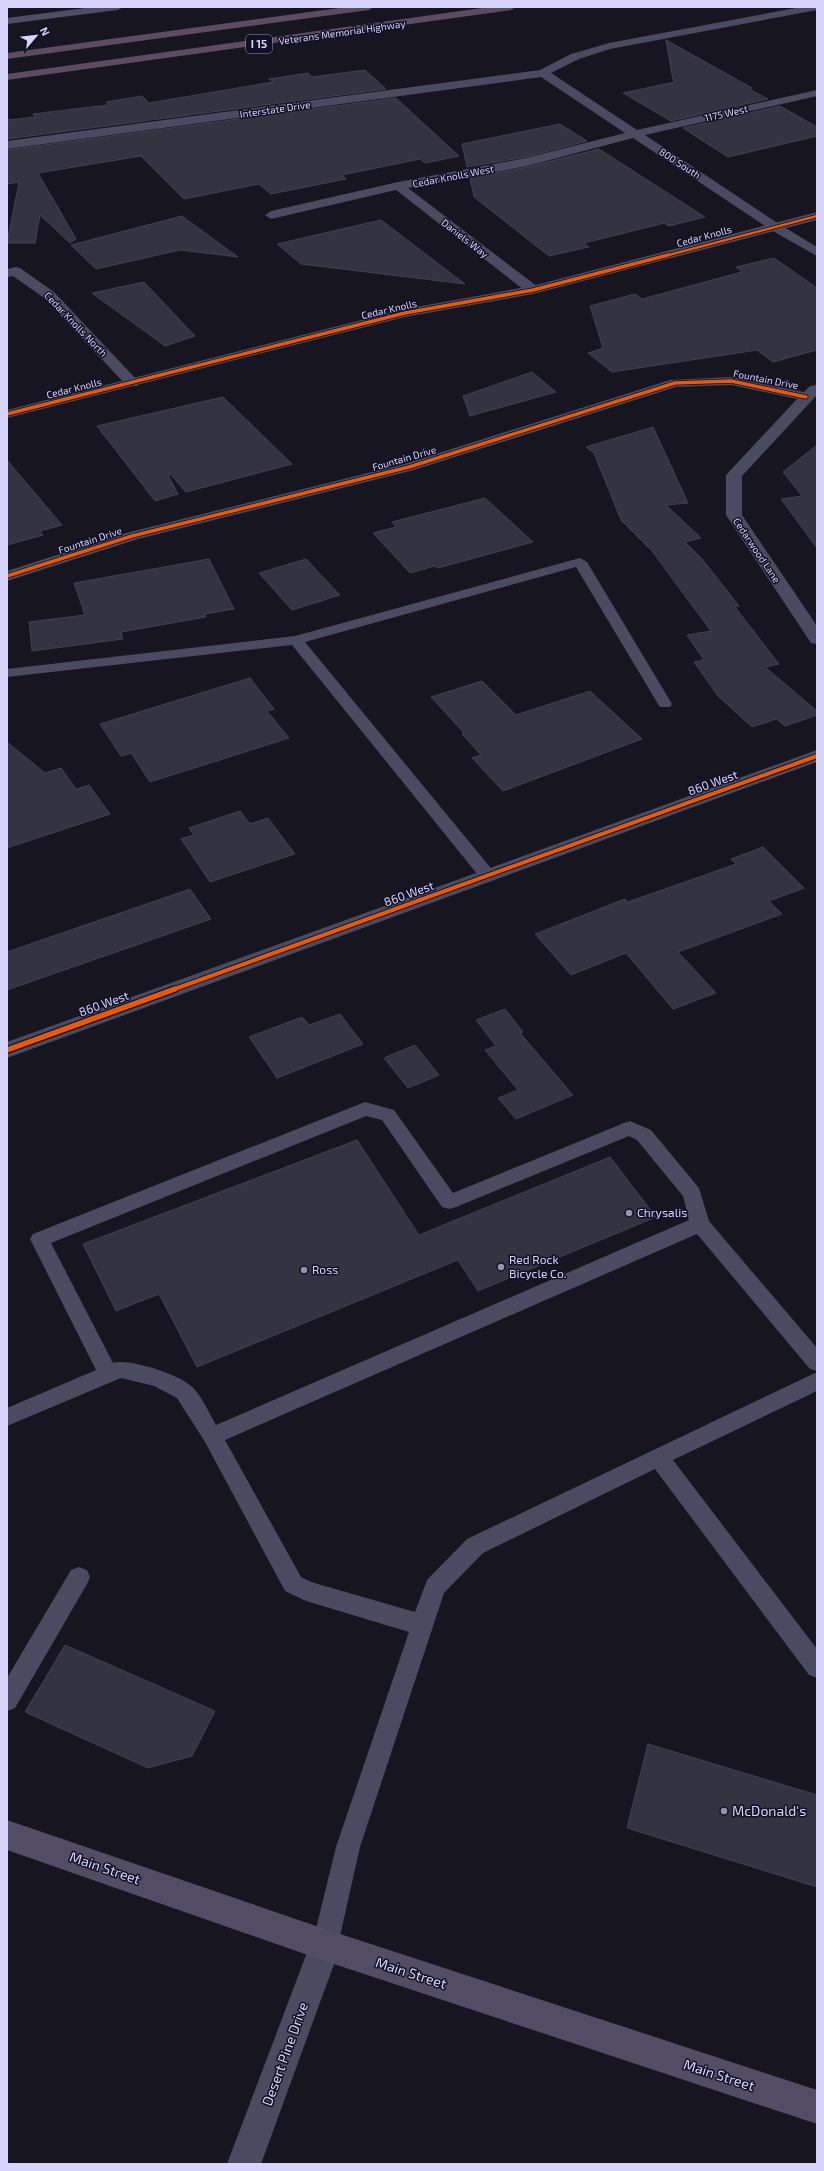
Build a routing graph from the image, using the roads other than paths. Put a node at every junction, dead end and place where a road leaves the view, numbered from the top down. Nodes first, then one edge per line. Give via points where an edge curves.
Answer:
1 (118, 7) edge
2 (369, 7) edge
3 (511, 7) edge
4 (817, 7) edge
5 (7, 21) edge
6 (7, 56) edge
7 (543, 72) junction
8 (7, 77) edge
9 (817, 93) edge
10 (635, 134) junction
11 (7, 145) edge
12 (398, 186) junction
13 (271, 215) dead end
14 (817, 216) edge
15 (775, 227) junction
16 (817, 252) edge
17 (11, 272) edge
18 (532, 290) junction
19 (132, 383) junction
20 (811, 392) edge
21 (7, 414) edge
22 (7, 576) edge
23 (817, 639) edge
24 (296, 640) junction
25 (7, 673) edge
26 (665, 704) dead end
27 (817, 756) edge
28 (488, 876) junction
29 (7, 1050) edge
30 (700, 1224) junction
31 (817, 1363) edge
32 (108, 1374) junction
33 (817, 1381) edge
34 (7, 1417) edge
35 (212, 1436) junction
36 (659, 1458) junction
37 (79, 1577) dead end
38 (422, 1625) junction
39 (817, 1667) edge
40 (7, 1700) edge
41 (7, 1835) edge
42 (325, 1944) junction
43 (817, 2107) edge
44 (244, 2164) edge

1 - 5 main road
2 - 6 highway, Veterans Memorial Highway / I 15
3 - 8 highway, Veterans Memorial Highway / I 15 via 261,44
4 - 7 street via 626,42 560,61
7 - 10 street, 800 South
7 - 11 street, Interstate Drive
9 - 10 street, 1175 West
10 - 12 street, Cedar Knolls West via 527,162
10 - 15 street, 800 South
12 - 13 street, Cedar Knolls West
12 - 18 street, Daniels Way
14 - 15 street, Cedar Knolls
15 - 16 street, 800 South
15 - 18 street, Cedar Knolls
17 - 19 street, Cedar Knolls North via 49,295
18 - 19 street, Cedar Knolls via 405,313
19 - 21 street, Cedar Knolls
20 - 22 street, Fountain Drive via 731,381 675,384 409,467 132,536
20 - 23 street, Cedarwood Lane via 734,475 734,515
24 - 25 lane
24 - 26 lane via 580,562
24 - 28 lane
27 - 28 street, 860 West
28 - 29 street, 860 West
30 - 31 lane
30 - 32 lane via 692,1193 644,1135 630,1128 449,1202 388,1116 365,1109 40,1239
30 - 35 lane
32 - 34 lane
32 - 35 lane via 120,1369 160,1379 184,1392
33 - 36 lane
35 - 38 lane via 293,1584 306,1591
36 - 38 lane via 475,1546 435,1587
36 - 39 lane
37 - 40 lane
38 - 42 lane via 348,1847
41 - 42 main road, Main Street
42 - 43 main road, Main Street
42 - 44 street, Desert Pine Drive

